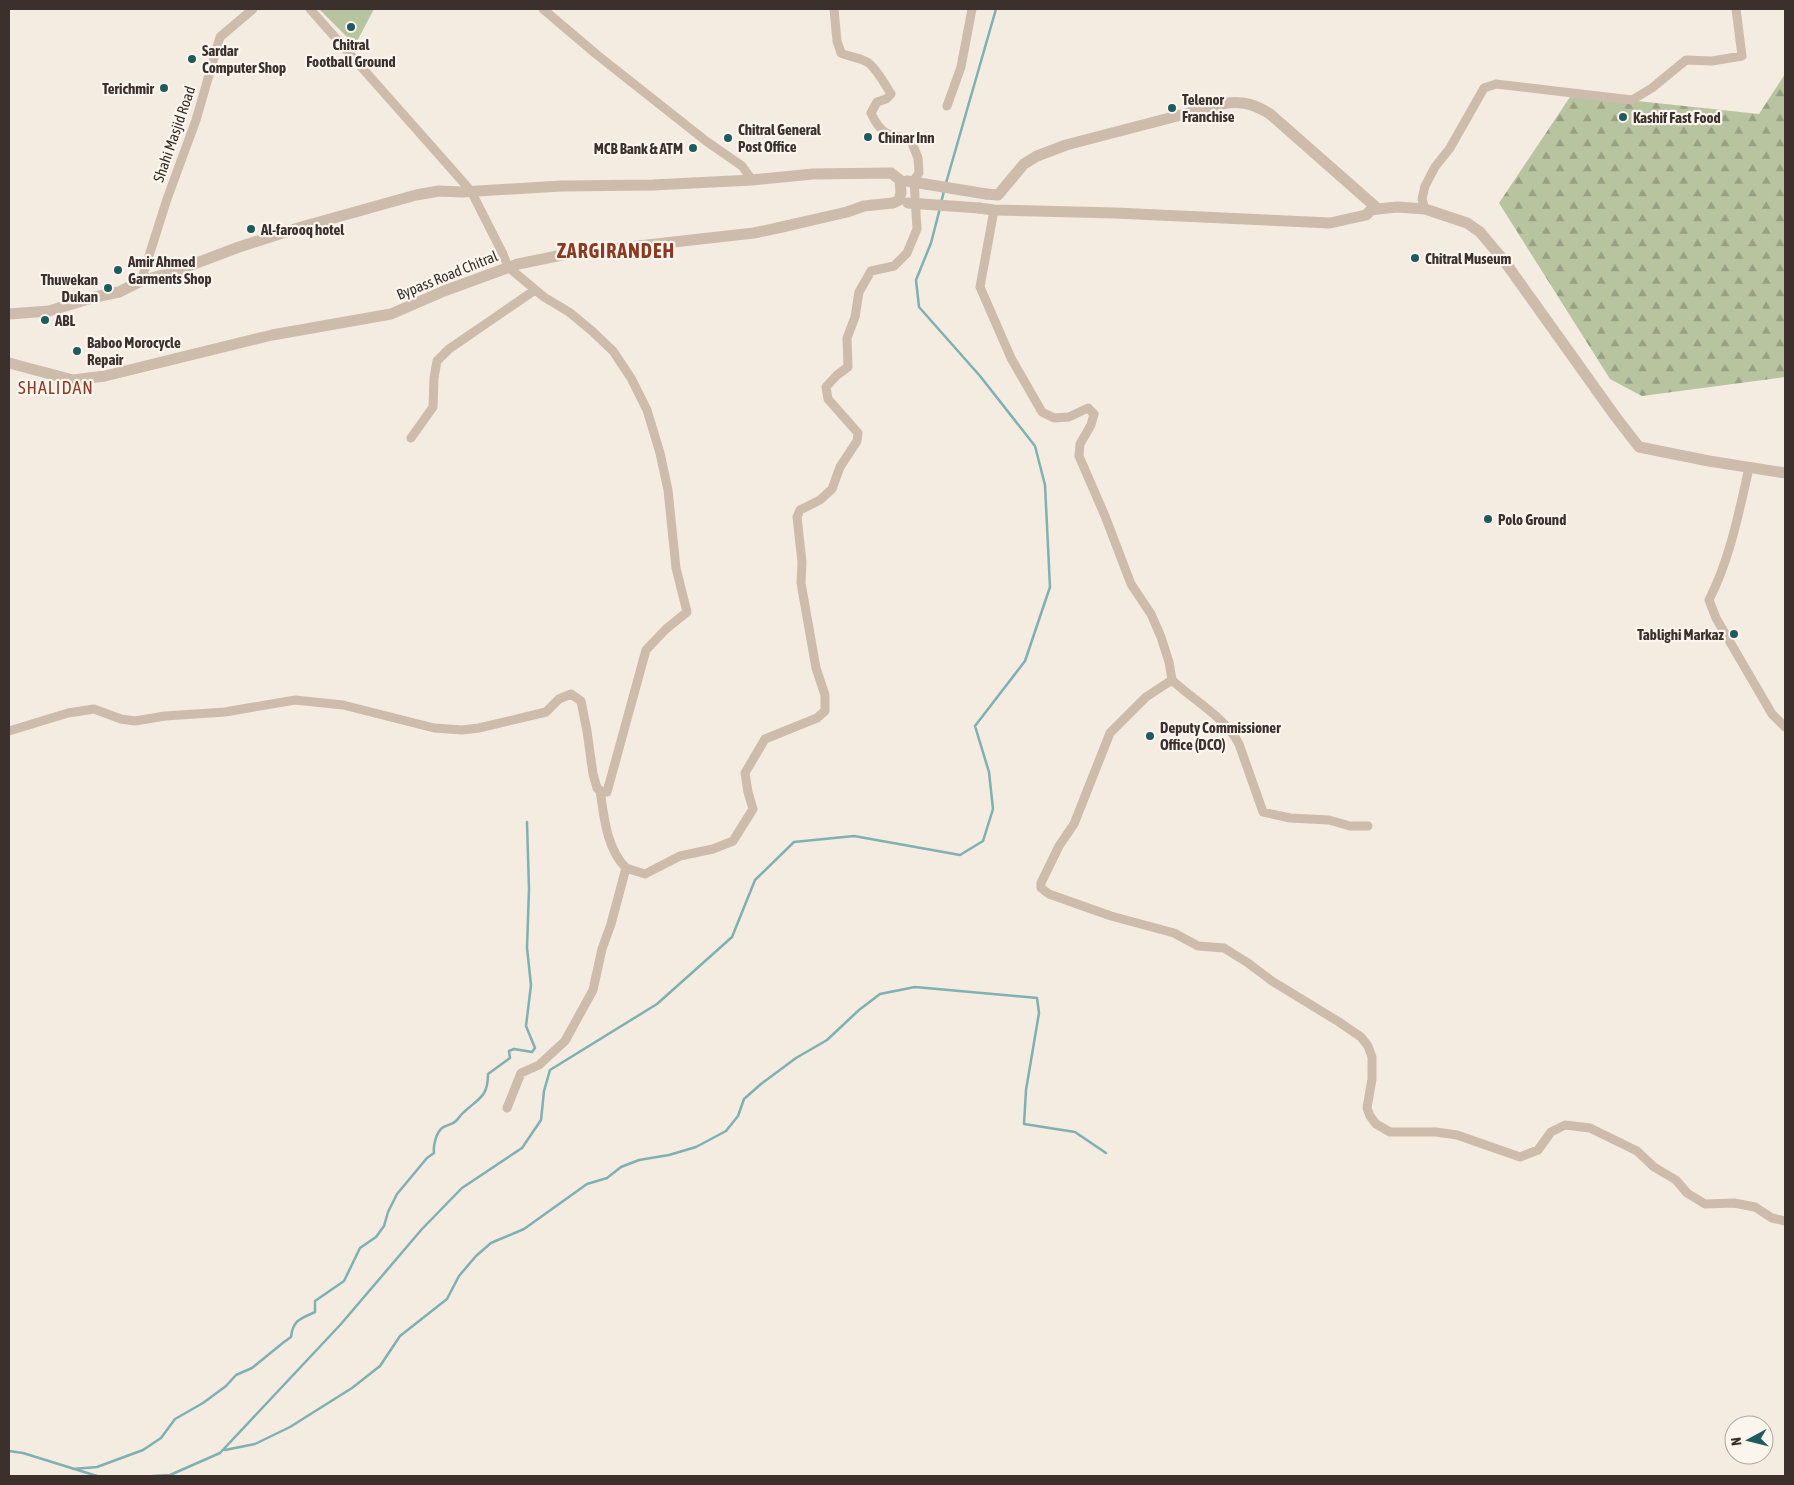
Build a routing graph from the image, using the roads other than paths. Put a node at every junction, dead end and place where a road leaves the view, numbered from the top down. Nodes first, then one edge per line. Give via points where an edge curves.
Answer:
1 (253, 9) edge
2 (310, 9) edge
3 (543, 9) edge
4 (834, 9) edge
5 (972, 9) edge
6 (1736, 9) edge
7 (556, 12) edge
8 (947, 106) dead end
9 (752, 180) junction
10 (903, 180) junction
11 (471, 191) junction
12 (904, 201) junction
13 (1378, 209) junction
14 (1425, 209) junction
15 (994, 210) junction
16 (508, 267) junction
17 (141, 281) junction
18 (535, 290) junction
19 (9, 314) edge
20 (9, 363) edge
21 (411, 438) dead end
22 (1750, 468) junction
23 (1785, 472) edge
24 (1172, 680) junction
25 (1785, 726) edge
26 (9, 731) edge
27 (600, 790) junction
28 (1368, 826) dead end
29 (626, 868) junction
30 (507, 1108) dead end
31 (1785, 1221) edge

1 - 17 street, Shahi Masjid Road via 220,37 196,120 166,199
2 - 11 street
3 - 7 street
4 - 29 street via 841,52 870,63 891,94 877,102 872,113 876,124 884,133 910,138 918,158 919,173 914,180 917,229 907,253 894,266 871,271 859,292 847,338 848,367 826,387 828,400 858,433 857,441 840,467 832,489 820,500 800,510 797,518 801,583 816,668 825,695 825,711 817,718 765,739 745,773 753,809 733,841 680,856 645,874
5 - 8 street via 961,68
6 - 14 street via 1742,56 1712,61 1686,60 1632,100 1496,84 1484,88 1425,186 1422,199
7 - 9 street via 596,54 742,166
9 - 10 street via 813,174 891,173
9 - 11 street
10 - 12 street via 901,193
10 - 13 street, bridge via 998,195 1031,158 1066,145 1239,102 1270,114
11 - 16 street
11 - 17 street via 416,195 298,228
12 - 15 street, Bypass Road Chitral, bridge
12 - 16 street, Bypass Road Chitral via 864,206 763,231 567,254
13 - 14 street, Bypass Road Chitral
13 - 15 street, Bypass Road Chitral via 1330,223
14 - 22 street, Bypass Road Chitral via 1480,232 1639,447
15 - 24 street via 980,287 1011,358 1042,412 1054,418 1069,417 1088,408 1094,414 1080,444 1079,456 1132,584 1161,638
16 - 18 street
16 - 20 street, Bypass Road Chitral via 391,314 272,335 105,376 73,380
17 - 19 street via 119,292 49,311
18 - 21 street via 449,349 437,361 433,407
18 - 27 street via 568,312 613,351 647,410 668,490 676,568 687,612 646,650 607,792
22 - 23 street, Bypass Road Chitral
22 - 25 street via 1733,535 1709,600 1716,618 1772,714
24 - 28 street via 1234,734 1263,812
24 - 31 street via 1146,697 1110,733 1074,824 1059,846 1041,888 1049,894 1111,916 1174,933 1198,946 1224,948 1340,1022 1368,1046 1372,1056 1370,1116 1390,1132 1436,1132 1457,1136 1520,1157 1538,1150 1551,1132 1565,1125 1590,1128 1637,1152 1705,1204 1734,1203 1755,1207 1772,1218
26 - 27 street via 68,713 94,709 135,721 225,712 295,700 343,705 434,728 462,730 546,712 559,699 571,694 581,701 593,774
27 - 29 street via 610,842 618,861
29 - 30 street via 593,990 566,1041 540,1064 521,1073

